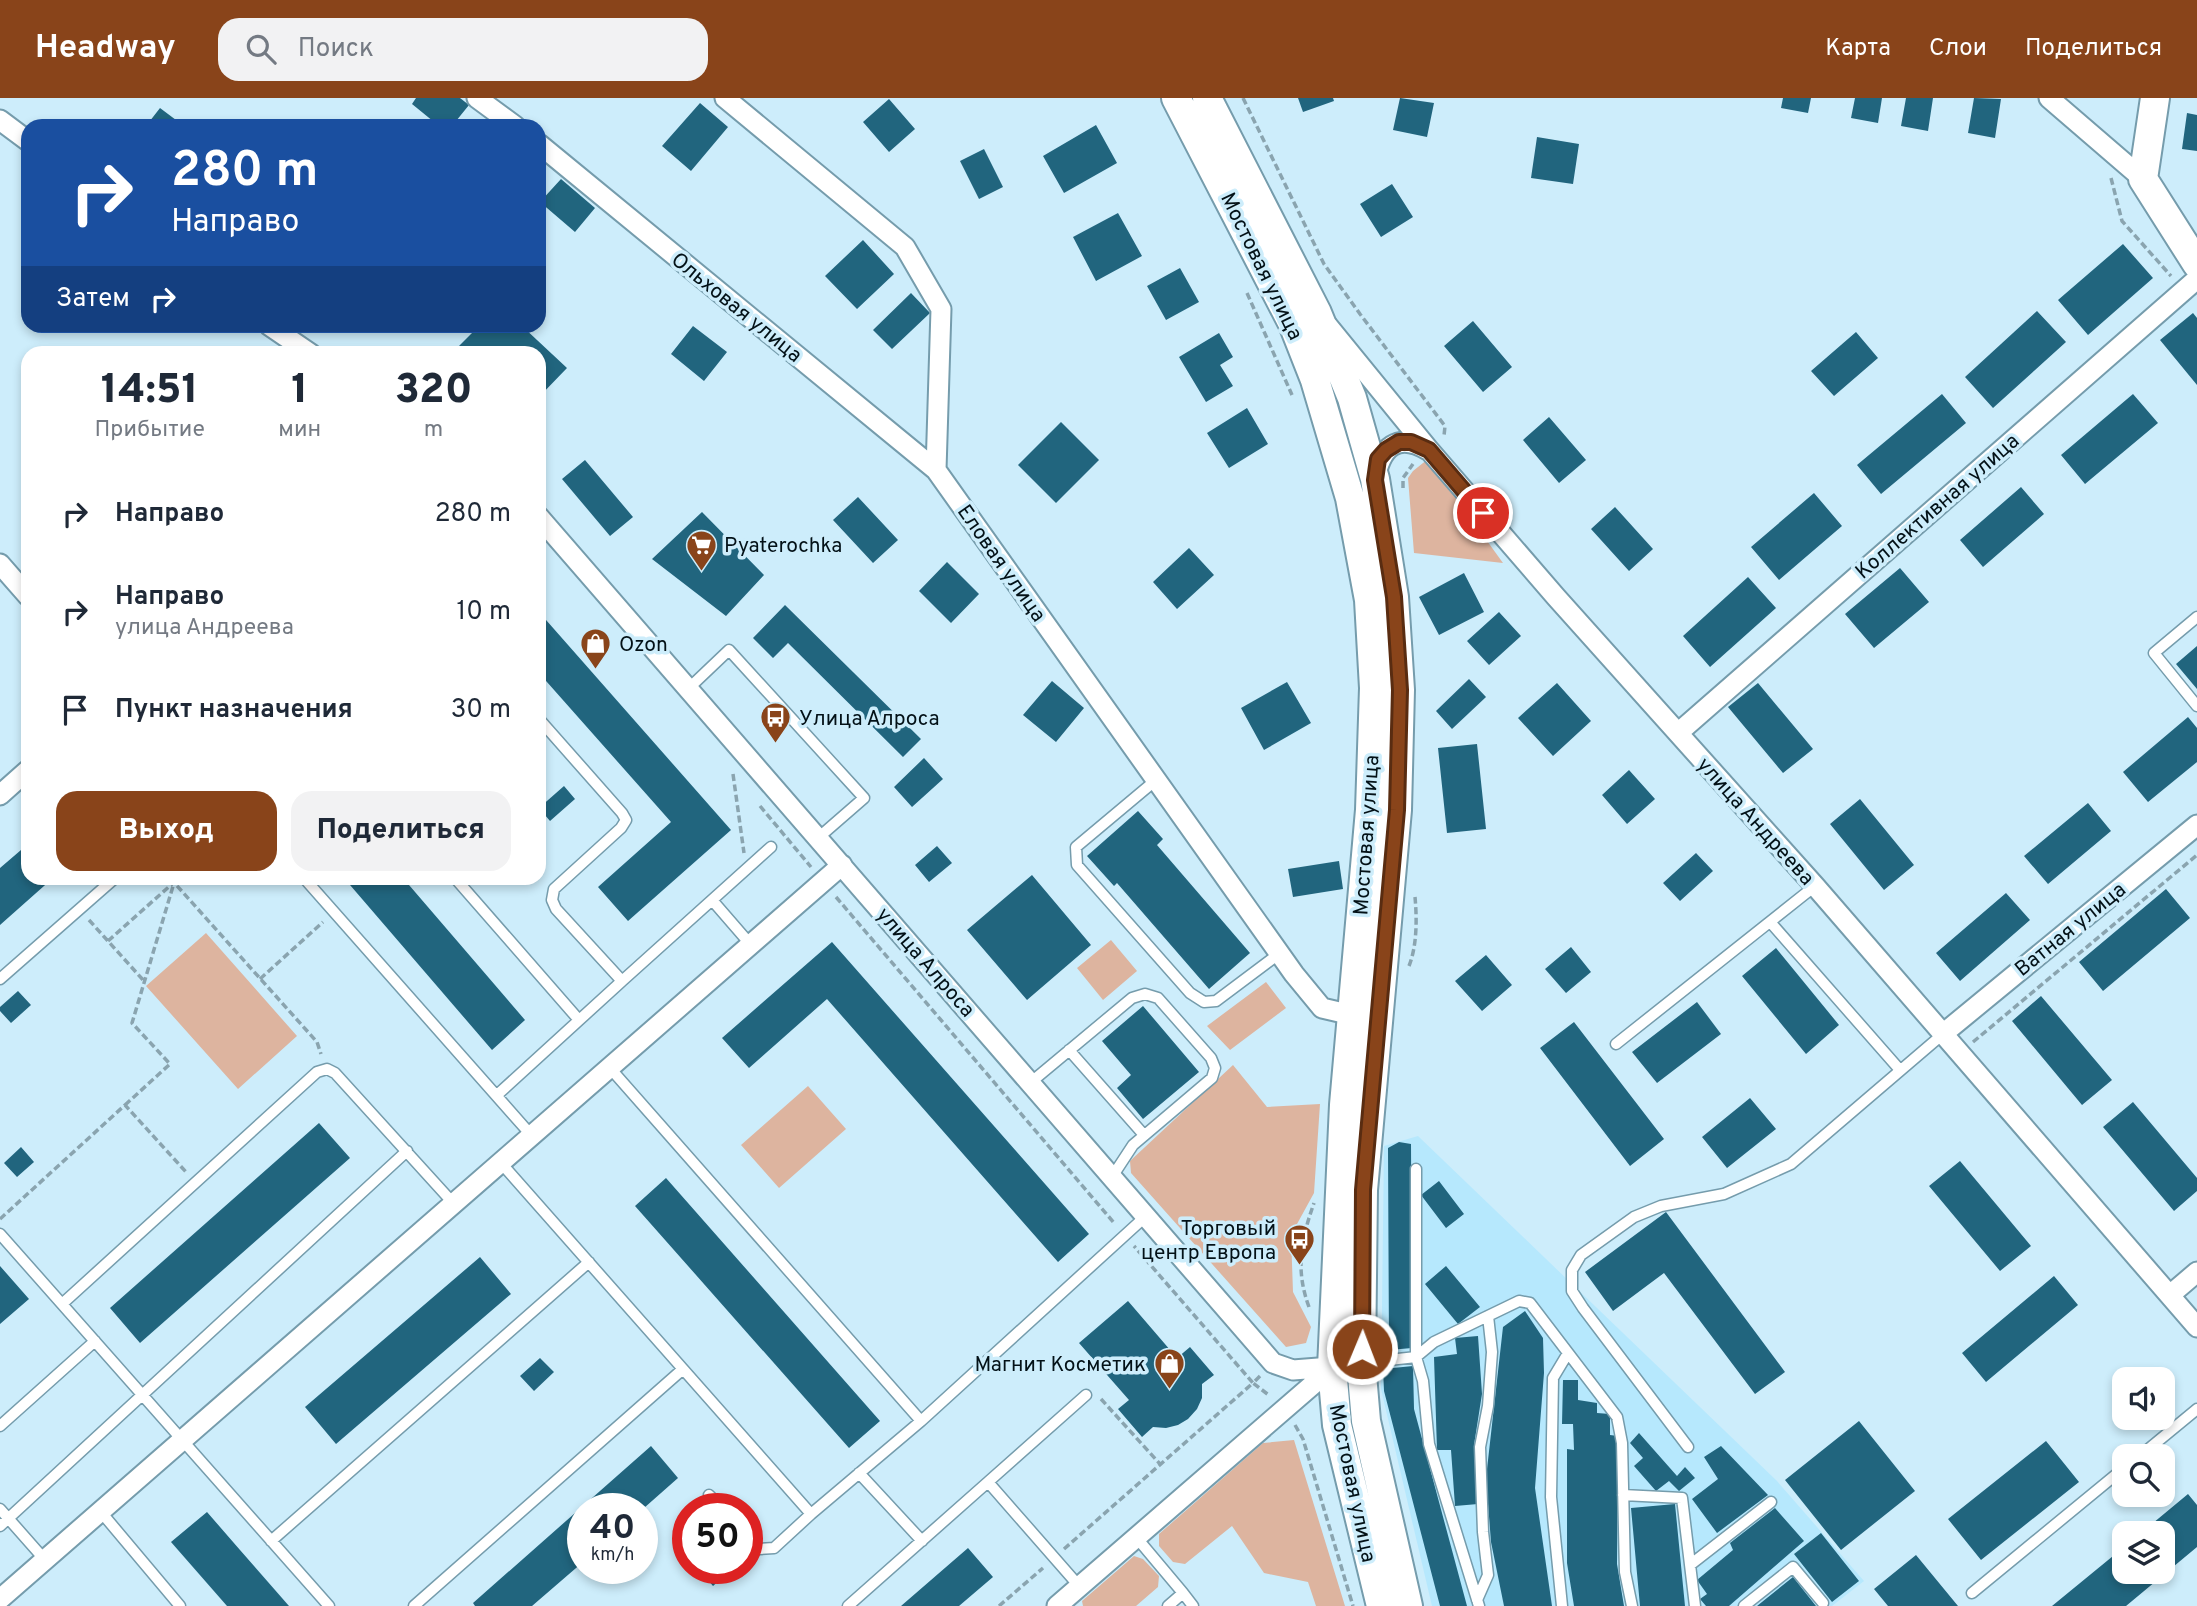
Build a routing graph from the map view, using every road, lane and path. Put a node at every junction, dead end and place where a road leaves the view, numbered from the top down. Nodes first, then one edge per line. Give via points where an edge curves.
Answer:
1 (477, 98) edge
2 (726, 98) edge
3 (1176, 98) edge
4 (1207, 98) edge
5 (2049, 98) edge
6 (2155, 98) edge
7 (506, 119) edge
8 (0, 120) edge
9 (21, 136) edge
10 (546, 150) edge
11 (2117, 156) junction
12 (2143, 179) junction
13 (2197, 264) edge
14 (2191, 285) edge
15 (1246, 291) dead end
16 (1317, 313) junction
17 (280, 333) edge
18 (299, 346) edge
19 (1293, 397) dead end
20 (1429, 450) junction
21 (936, 470) junction
22 (1375, 480) junction
23 (546, 525) edge
24 (0, 564) edge
25 (21, 588) edge
26 (2197, 617) edge
27 (688, 689) junction
28 (2197, 706) edge
29 (546, 727) edge
30 (1678, 733) junction
31 (21, 776) edge
32 (1156, 780) junction
33 (742, 784) dead end
34 (0, 795) edge
35 (758, 803) dead end
36 (2197, 825) edge
37 (818, 838) junction
38 (771, 847) dead end
39 (2197, 855) edge
40 (842, 865) junction
41 (747, 869) junction
42 (824, 882) junction
43 (107, 885) edge
44 (168, 885) edge
45 (171, 885) edge
46 (176, 885) edge
47 (310, 885) edge
48 (462, 885) edge
49 (1815, 886) junction
50 (712, 900) junction
51 (80, 909) junction
52 (334, 912) junction
53 (1771, 923) junction
54 (108, 941) junction
55 (751, 945) junction
56 (1280, 953) junction
57 (0, 979) edge
58 (260, 979) junction
59 (144, 981) junction
60 (622, 981) junction
61 (1352, 1015) junction
62 (579, 1020) junction
63 (1944, 1033) junction
64 (1616, 1044) dead end
65 (1069, 1050) junction
66 (1961, 1052) junction
67 (610, 1068) junction
68 (327, 1069) junction
69 (1900, 1070) junction
70 (1030, 1083) junction
71 (497, 1094) junction
72 (125, 1105) junction
73 (1144, 1135) junction
74 (532, 1136) junction
75 (407, 1151) junction
76 (501, 1163) junction
77 (1416, 1169) dead end
78 (1111, 1177) junction
79 (196, 1183) junction
80 (1317, 1194) dead end
81 (454, 1204) junction
82 (1146, 1216) junction
83 (0, 1219) edge
84 (0, 1234) edge
85 (1125, 1236) junction
86 (589, 1262) junction
87 (2197, 1272) edge
88 (2170, 1295) junction
89 (62, 1304) junction
90 (1310, 1310) dead end
91 (1488, 1316) junction
92 (2197, 1327) edge
93 (95, 1340) junction
94 (1568, 1353) junction
95 (1416, 1357) junction
96 (1361, 1363) junction
97 (1332, 1368) junction
98 (683, 1369) junction
99 (144, 1394) junction
100 (1086, 1395) joint
101 (2197, 1409) edge
102 (921, 1421) junction
103 (0, 1426) edge
104 (182, 1440) junction
105 (2155, 1444) edge
106 (1688, 1447) dead end
107 (1160, 1464) junction
108 (859, 1473) junction
109 (2112, 1478) edge
110 (988, 1482) junction
111 (1623, 1495) junction
112 (1771, 1502) dead end
113 (0, 1509) edge
114 (101, 1512) junction
115 (811, 1514) junction
116 (8, 1519) junction
117 (0, 1527) edge
118 (1135, 1537) junction
119 (271, 1541) junction
120 (922, 1541) junction
121 (763, 1549) edge
122 (1054, 1558) junction
123 (45, 1560) junction
124 (1690, 1565) junction
125 (1079, 1586) junction
126 (1183, 1593) junction
127 (1972, 1593) dead end
128 (0, 1599) edge
129 (1478, 1603) edge
130 (1823, 1603) dead end
131 (180, 1606) edge
132 (329, 1606) edge
133 (414, 1606) edge
134 (848, 1606) edge
135 (999, 1606) edge
136 (1057, 1606) edge
137 (1168, 1606) edge
138 (1193, 1606) edge
139 (1381, 1606) edge
140 (1408, 1606) edge
141 (1562, 1606) edge
142 (1632, 1606) edge
143 (1695, 1606) edge
144 (1744, 1606) edge

1 - 7 street
2 - 21 street via 905,247 942,309
3 - 61 main road, Мостовая улица via 1293,324 1350,498 1369,600 1374,688 1370,810
4 - 16 main road, Мостовая улица
5 - 11 street
6 - 12 main road
8 - 9 street
10 - 21 street, Ольховая улица
11 - 12 street
11 - 14 path via 2111,178 2122,221
12 - 13 main road
14 - 30 street, Коллективная улица
15 - 19 path
16 - 20 street, улица Андреева
16 - 22 main road, Мостовая улица via 1352,398
17 - 18 street
20 - 22 street via 1399,442 1378,459
20 - 30 street, улица Андреева
21 - 32 street, Еловая улица
22 - 96 main road, Мостовая улица via 1394,597 1400,690 1397,810 1363,1190
23 - 27 street, улица Алроса
24 - 25 street
26 - 28 lane via 2154,653
27 - 37 street, улица Алроса
27 - 37 lane via 729,650 864,798
29 - 60 lane via 626,820 554,889 552,900
30 - 49 street, улица Андреева
31 - 34 street
32 - 56 street, Еловая улица
32 - 56 lane via 1076,846 1077,865 1190,993 1204,1002 1216,1000
33 - 41 path via 733,774
35 - 42 path
36 - 63 street, Ватная улица
37 - 40 street, улица Алроса
38 - 41 lane
39 - 66 path
40 - 42 street
40 - 70 street, улица Алроса
41 - 50 lane
42 - 55 street
42 - 85 path
43 - 51 lane
44 - 54 path
45 - 59 path
46 - 58 path
47 - 52 lane
48 - 62 lane
49 - 53 lane
49 - 63 street, улица Андреева
50 - 55 lane
50 - 60 lane
51 - 54 path
51 - 57 lane
52 - 58 path
52 - 71 lane
53 - 64 lane
53 - 69 lane
54 - 59 path
55 - 67 street
56 - 61 street, Еловая улица via 1322,1008
58 - 68 path via 317,1042
59 - 72 path via 132,1023 170,1064
60 - 62 lane
61 - 97 main road, Мостовая улица via 1338,1196
62 - 71 lane
63 - 66 street, улица Андреева
63 - 69 lane
65 - 70 lane
65 - 73 lane
65 - 73 lane via 1132,998 1145,994 1158,998 1211,1058 1212,1078
66 - 88 street, улица Андреева
67 - 74 street
67 - 102 lane
68 - 75 lane
68 - 79 lane via 317,1072
69 - 106 lane via 1791,1164 1724,1194 1661,1206 1634,1217 1581,1255 1572,1270 1572,1291 1583,1308
70 - 78 street, улица Алроса
71 - 74 lane
72 - 79 path
72 - 83 path
73 - 78 lane
74 - 76 street
75 - 81 lane
75 - 99 lane
76 - 81 street
76 - 86 lane
77 - 95 lane
78 - 82 street, улица Алроса
79 - 89 lane
80 - 90 path via 1303,1234 1301,1260 1301,1286
81 - 104 street
82 - 85 lane
82 - 97 street, улица Алроса via 1273,1363 1293,1370
84 - 89 lane
85 - 102 lane
85 - 107 path via 1253,1383
86 - 98 lane
86 - 119 lane
87 - 88 street
88 - 92 street, улица Андреева
89 - 93 lane
91 - 94 lane via 1518,1301 1530,1303
91 - 95 lane via 1434,1342
91 - 129 lane via 1492,1352 1480,1447 1488,1575
93 - 99 lane
93 - 103 lane
94 - 111 lane via 1617,1417
94 - 141 lane via 1553,1378 1551,1497
95 - 96 lane
95 - 129 lane via 1429,1444
96 - 97 street, улица Алроса
96 - 140 main road, Мостовая улица via 1366,1421
97 - 118 street
97 - 139 main road, Мостовая улица via 1337,1425
98 - 115 lane
98 - 133 lane
99 - 104 lane
99 - 116 lane
100 - 107 path via 1102,1399
100 - 110 lane
101 - 105 lane
102 - 108 lane
104 - 114 street
104 - 119 lane
107 - 122 path
108 - 115 lane
108 - 120 lane
109 - 127 lane
110 - 120 lane
110 - 122 lane
111 - 124 lane via 1682,1498
111 - 142 lane via 1625,1572
112 - 124 lane
113 - 116 lane
114 - 123 street
114 - 131 lane
115 - 121 lane via 774,1548
116 - 117 lane
116 - 123 lane
118 - 125 street
118 - 126 lane
119 - 132 lane
120 - 134 lane
122 - 125 lane
122 - 135 path
123 - 128 street
124 - 143 lane
125 - 136 street
126 - 137 lane
126 - 138 lane
130 - 144 lane via 1793,1567

